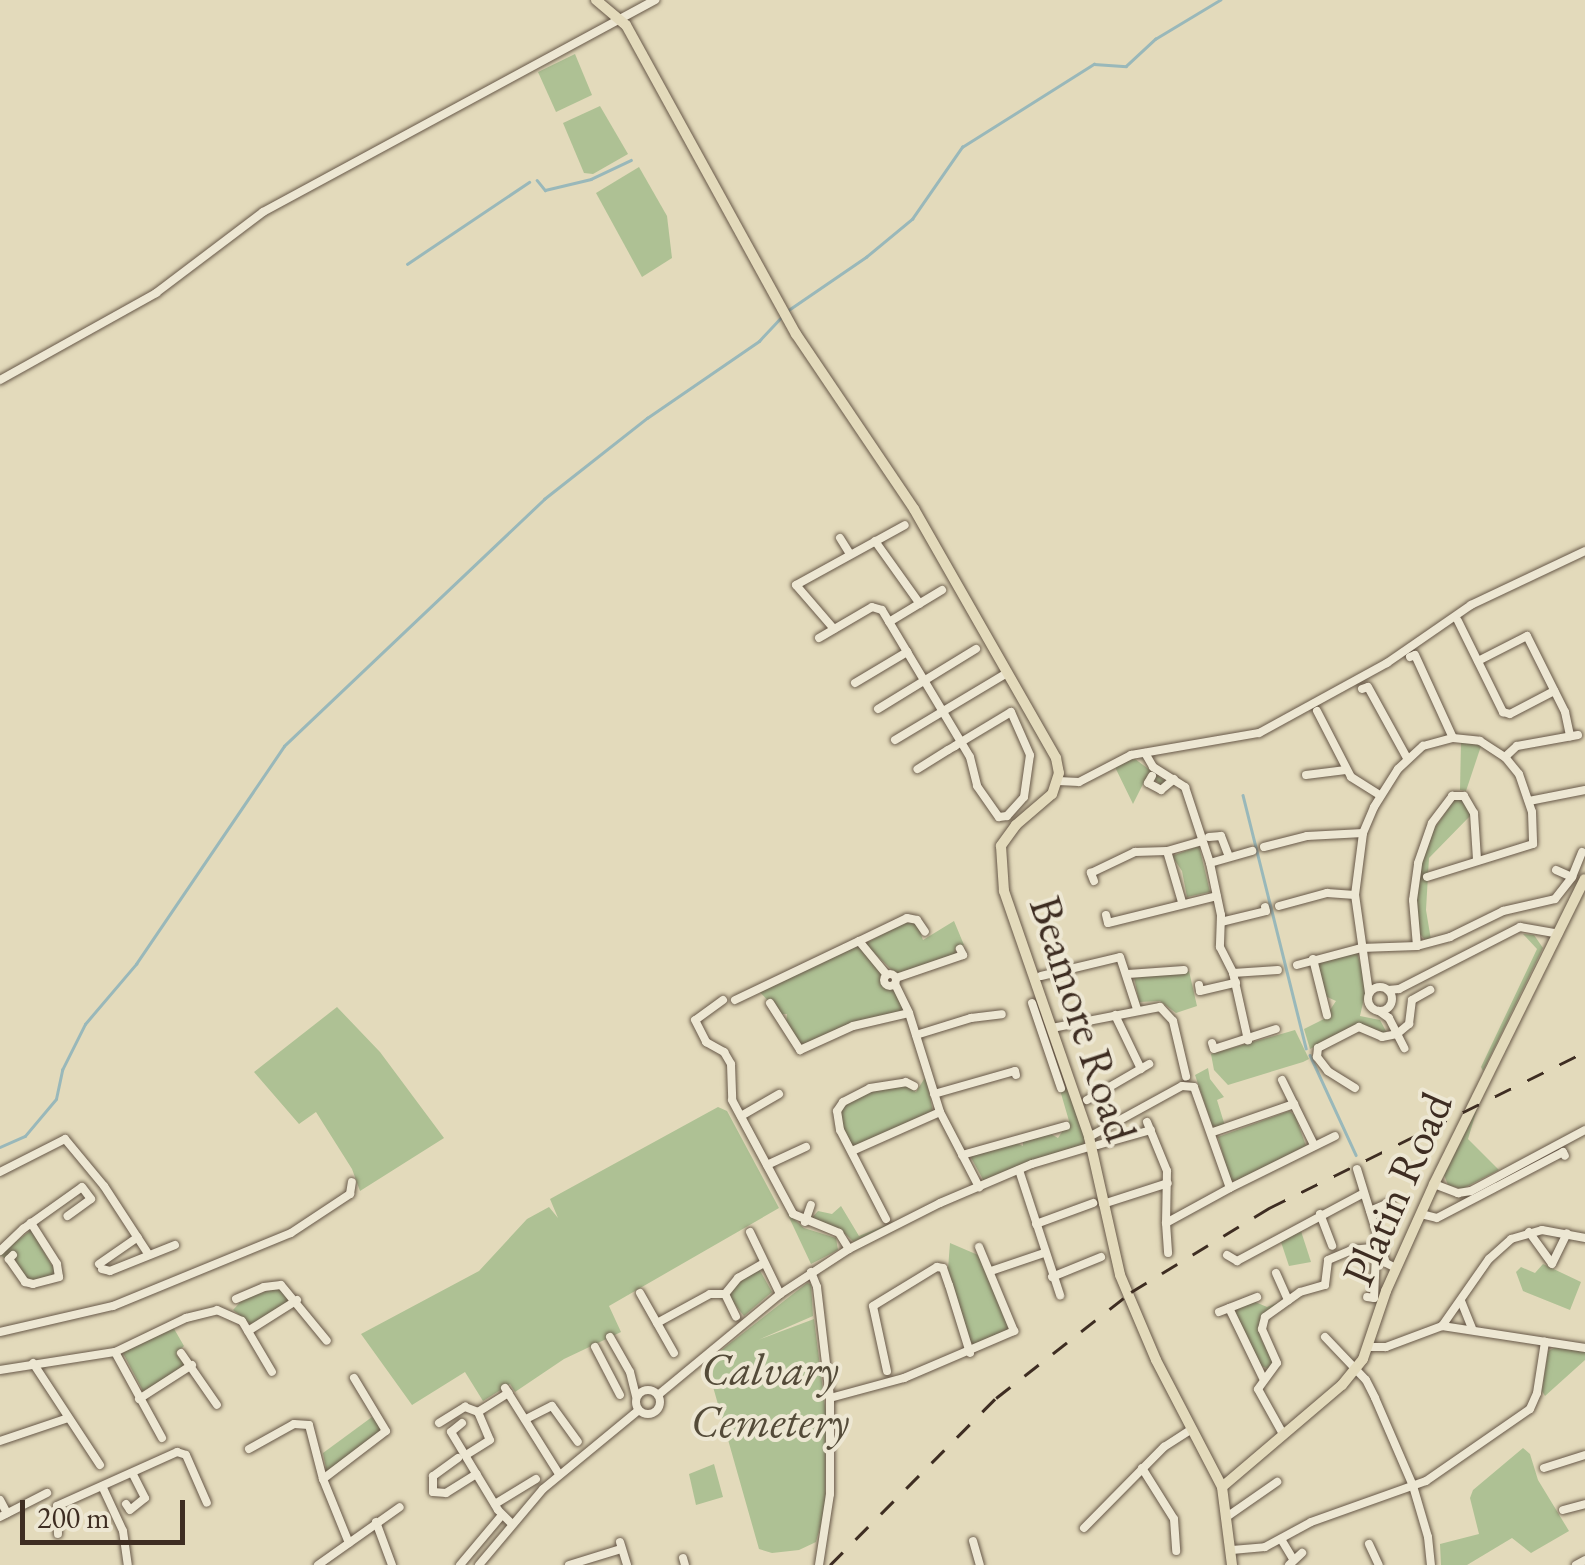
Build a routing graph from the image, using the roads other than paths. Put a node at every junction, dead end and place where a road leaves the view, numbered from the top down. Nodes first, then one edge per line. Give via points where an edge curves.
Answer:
1 (596, 0) edge
2 (655, 0) edge
3 (623, 21) junction
4 (0, 380) edge
5 (904, 524) dead end
6 (840, 538) dead end
7 (875, 541) junction
8 (1585, 550) edge
9 (850, 554) junction
10 (942, 590) dead end
11 (920, 604) junction
12 (1458, 621) dead end
13 (889, 622) junction
14 (834, 629) junction
15 (818, 638) dead end
16 (976, 649) dead end
17 (907, 652) junction
18 (1410, 658) dead end
19 (1478, 660) junction
20 (1007, 673) junction
21 (924, 680) junction
22 (855, 683) dead end
23 (1362, 689) dead end
24 (1554, 691) junction
25 (878, 709) dead end
26 (942, 711) junction
27 (1317, 711) dead end
28 (1452, 738) junction
29 (894, 740) dead end
30 (961, 742) junction
31 (1144, 752) junction
32 (1505, 757) junction
33 (1407, 758) junction
34 (917, 769) dead end
35 (1346, 770) junction
36 (1306, 774) dead end
37 (1152, 776) dead end
38 (1174, 779) junction
39 (1058, 781) junction
40 (1585, 790) edge
41 (1380, 795) junction
42 (1529, 801) junction
43 (1363, 833) junction
44 (1206, 839) junction
45 (1264, 847) dead end
46 (1167, 851) junction
47 (1252, 851) dead end
48 (1582, 852) dead end
49 (1229, 858) junction
50 (1477, 860) junction
51 (1210, 863) junction
52 (1438, 865) dead end
53 (1556, 870) dead end
54 (1440, 876) junction
55 (1572, 877) junction
56 (1427, 878) dead end
57 (1585, 879) edge
58 (1094, 881) dead end
59 (1217, 896) junction
60 (1355, 896) junction
61 (1182, 902) junction
62 (1265, 906) dead end
63 (1279, 906) dead end
64 (1106, 915) dead end
65 (1221, 922) junction
66 (1534, 928) junction
67 (925, 932) dead end
68 (1558, 934) junction
69 (859, 941) junction
70 (1417, 946) junction
71 (1360, 948) junction
72 (960, 949) dead end
73 (1548, 954) junction
74 (1314, 959) junction
75 (1297, 965) dead end
76 (1184, 970) dead end
77 (1278, 970) dead end
78 (1233, 973) junction
79 (1128, 974) junction
80 (1042, 976) dead end
81 (892, 979) junction
82 (1236, 984) junction
83 (1199, 985) dead end
84 (1430, 990) dead end
85 (1384, 992) junction
86 (723, 1000) dead end
87 (742, 1000) dead end
88 (1335, 1000) dead end
89 (770, 1002) dead end
90 (1324, 1002) junction
91 (1031, 1009) dead end
92 (1137, 1009) junction
93 (1379, 1011) junction
94 (910, 1012) junction
95 (1002, 1014) dead end
96 (1115, 1015) junction
97 (1327, 1016) dead end
98 (1389, 1018) junction
99 (1052, 1028) junction
100 (1271, 1032) dead end
101 (1397, 1034) junction
102 (916, 1035) junction
103 (1248, 1040) junction
104 (1212, 1043) dead end
105 (1404, 1048) dead end
106 (1016, 1075) dead end
107 (1186, 1076) dead end
108 (1282, 1080) dead end
109 (1063, 1081) junction
110 (914, 1086) dead end
111 (1355, 1088) dead end
112 (779, 1094) dead end
113 (934, 1094) junction
114 (1086, 1100) dead end
115 (1294, 1104) junction
116 (940, 1112) junction
117 (740, 1116) junction
118 (1066, 1126) dead end
119 (1585, 1130) edge
120 (1213, 1132) junction
121 (1335, 1136) dead end
122 (1093, 1143) junction
123 (1314, 1145) junction
124 (806, 1147) dead end
125 (852, 1152) junction
126 (962, 1155) junction
127 (1565, 1156) dead end
128 (767, 1165) junction
129 (1019, 1170) junction
130 (1356, 1170) dead end
131 (0, 1172) edge
132 (1500, 1181) junction
133 (352, 1182) dead end
134 (1168, 1183) junction
135 (1434, 1184) junction
136 (979, 1187) junction
137 (1230, 1188) junction
138 (1364, 1193) junction
139 (1391, 1202) dead end
140 (1098, 1204) junction
141 (811, 1205) dead end
142 (1370, 1211) junction
143 (1320, 1214) junction
144 (1421, 1214) junction
145 (68, 1216) dead end
146 (886, 1220) dead end
147 (805, 1222) junction
148 (31, 1223) junction
149 (1166, 1223) junction
150 (1036, 1224) junction
151 (750, 1232) dead end
152 (1530, 1232) junction
153 (1567, 1233) junction
154 (138, 1237) junction
155 (1585, 1238) edge
156 (174, 1245) dead end
157 (979, 1246) dead end
158 (1332, 1246) dead end
159 (849, 1249) junction
160 (0, 1251) edge
161 (1044, 1253) junction
162 (1168, 1254) dead end
163 (13, 1255) dead end
164 (149, 1255) junction
165 (1227, 1255) dead end
166 (1101, 1258) dead end
167 (764, 1262) junction
168 (1396, 1268) junction
169 (991, 1271) junction
170 (1276, 1273) dead end
171 (812, 1274) junction
172 (1052, 1277) junction
173 (640, 1293) dead end
174 (724, 1294) junction
175 (780, 1294) junction
176 (1060, 1295) dead end
177 (1257, 1297) dead end
178 (1367, 1297) dead end
179 (236, 1298) dead end
180 (297, 1300) junction
181 (1288, 1300) junction
182 (1461, 1300) junction
183 (1229, 1308) junction
184 (1219, 1312) dead end
185 (736, 1317) dead end
186 (656, 1323) junction
187 (1442, 1326) junction
188 (1473, 1330) junction
189 (248, 1331) junction
190 (0, 1332) edge
191 (1325, 1336) dead end
192 (610, 1337) dead end
193 (327, 1341) dead end
194 (1545, 1342) junction
195 (594, 1347) dead end
196 (1369, 1347) junction
197 (1585, 1348) edge
198 (116, 1352) junction
199 (182, 1352) dead end
200 (619, 1352) junction
201 (674, 1352) dead end
202 (970, 1352) junction
203 (602, 1362) junction
204 (33, 1363) junction
205 (192, 1366) junction
206 (0, 1370) edge
207 (1356, 1370) junction
208 (887, 1371) dead end
209 (272, 1372) dead end
210 (630, 1372) junction
211 (354, 1378) dead end
212 (1264, 1378) junction
213 (647, 1390) junction
214 (620, 1395) dead end
215 (658, 1395) junction
216 (830, 1398) junction
217 (139, 1399) junction
218 (638, 1405) junction
219 (217, 1406) dead end
220 (478, 1412) junction
221 (68, 1418) junction
222 (526, 1418) junction
223 (462, 1422) dead end
224 (439, 1423) dead end
225 (1192, 1429) junction
226 (1283, 1434) junction
227 (162, 1438) dead end
228 (0, 1441) edge
229 (578, 1442) dead end
230 (249, 1449) dead end
231 (1585, 1455) edge
232 (462, 1456) junction
233 (100, 1465) dead end
234 (1142, 1468) junction
235 (1544, 1468) dead end
236 (132, 1472) junction
237 (477, 1474) junction
238 (560, 1474) junction
239 (322, 1479) junction
240 (536, 1479) dead end
241 (1277, 1482) dead end
242 (1222, 1486) junction
243 (1413, 1486) junction
244 (102, 1488) junction
245 (47, 1493) dead end
246 (0, 1500) edge
247 (208, 1503) dead end
248 (126, 1504) dead end
249 (495, 1504) junction
250 (1585, 1504) edge
251 (400, 1506) dead end
252 (1563, 1510) dead end
253 (3, 1515) edge
254 (502, 1515) junction
255 (1228, 1516) junction
256 (376, 1522) junction
257 (512, 1524) junction
258 (1084, 1528) dead end
259 (58, 1534) dead end
260 (1281, 1538) junction
261 (973, 1542) dead end
262 (349, 1543) junction
263 (1368, 1544) dead end
264 (1232, 1550) junction
265 (1176, 1552) dead end
266 (1302, 1553) dead end
267 (1585, 1560) edge
268 (1291, 1562) edge
269 (128, 1565) edge
270 (319, 1565) edge
271 (392, 1565) edge
272 (460, 1565) edge
273 (479, 1565) edge
274 (569, 1565) edge
275 (627, 1565) edge
276 (819, 1565) edge
277 (980, 1565) edge
278 (1232, 1565) edge
279 (1379, 1565) edge
280 (1430, 1565) edge
281 (1576, 1565) edge

1 - 3 main road
2 - 3 street
3 - 4 street via 263,212 156,293
3 - 20 main road via 796,334 914,510
5 - 7 street
6 - 9 street
7 - 9 street
7 - 11 street
8 - 31 street via 1470,605 1387,663 1259,733
9 - 14 street via 796,585
10 - 11 street
11 - 13 street
12 - 19 street
13 - 14 street via 872,607
13 - 17 street
14 - 15 street
16 - 21 street
17 - 21 street
17 - 22 street
18 - 28 street via 1415,655
19 - 24 street via 1506,714
19 - 24 street via 1527,636
20 - 26 street
20 - 39 main road via 1056,758
21 - 25 street
21 - 26 street
23 - 33 street via 1368,687
24 - 32 street via 1574,735 1516,746
26 - 29 street
26 - 30 street
27 - 35 street
28 - 32 street via 1482,742
28 - 33 street
30 - 30 street via 1012,712 1027,741 1031,772 1024,798 1007,816 996,816 977,786
30 - 34 street
31 - 38 street via 1153,768
31 - 39 street via 1078,782
32 - 42 street
33 - 41 street
35 - 36 street
35 - 41 street
37 - 38 street via 1148,783 1161,790
38 - 44 street via 1185,787
39 - 99 main road, Beamore Road via 1049,798 1006,836 999,862
40 - 42 street
41 - 43 street
42 - 50 street via 1530,847
43 - 45 street
43 - 60 street
44 - 46 street
44 - 49 street via 1221,836
44 - 51 street
46 - 58 street via 1135,852 1091,872
46 - 61 street
47 - 49 street
48 - 55 street
49 - 51 street
50 - 54 street
50 - 70 street via 1474,813 1464,796 1452,796 1432,823 1418,863
51 - 59 street
52 - 54 street
53 - 55 street
54 - 56 street
55 - 70 street via 1546,904 1510,908
57 - 68 main road, Platin Road
59 - 61 street
59 - 65 street
60 - 63 street via 1325,894
60 - 71 street
61 - 64 street via 1108,923
62 - 65 street via 1266,912
65 - 78 street via 1219,946
66 - 68 street
66 - 73 street via 1546,939
66 - 85 street via 1516,928
67 - 69 street via 907,918
68 - 73 main road, Platin Road
69 - 81 street
69 - 87 street
70 - 71 street
71 - 74 street
71 - 85 street
72 - 81 street via 963,955
73 - 135 main road, Platin Road
74 - 75 street
74 - 90 street
76 - 79 street
77 - 78 street
78 - 82 street
79 - 80 street via 1116,956
79 - 92 street
81 - 94 street
82 - 83 street via 1200,991
82 - 103 street
84 - 101 street via 1412,1000 1408,1024
85 - 93 street
85 - 93 street via 1369,993 1368,1004
85 - 98 street
86 - 117 street via 694,1020 731,1064 731,1094
88 - 90 street
89 - 94 street via 800,1050 852,1026
90 - 97 street
91 - 109 street
92 - 96 street
92 - 107 street via 1168,1012
93 - 98 street
94 - 102 street
95 - 102 street via 985,1012
96 - 99 street
96 - 114 street via 1145,1067
98 - 101 street
99 - 109 main road, Beamore Road
100 - 103 street
101 - 105 street
101 - 111 street via 1382,1037 1358,1027 1318,1048 1328,1072
102 - 113 street
103 - 104 street via 1214,1050
106 - 113 street
108 - 115 street
109 - 122 main road, Beamore Road
110 - 125 street via 878,1086 840,1105 838,1124
112 - 117 street
113 - 116 street
115 - 120 street
115 - 123 street
116 - 125 street
116 - 126 street
117 - 128 street
118 - 126 street
119 - 132 street
120 - 122 street via 1187,1085
120 - 137 street
121 - 123 street
122 - 129 street
122 - 134 street via 1149,1126
122 - 140 main road, Beamore Road
123 - 137 street
124 - 128 street
125 - 146 street
126 - 136 street
127 - 132 street
128 - 147 street via 793,1214
129 - 136 street
129 - 150 street
130 - 138 street
131 - 154 street via 64,1138
132 - 135 street via 1463,1193
132 - 144 street via 1437,1218
133 - 190 street via 348,1195 291,1234 113,1306
134 - 140 street
134 - 149 street
135 - 144 main road, Platin Road
136 - 159 street
137 - 149 street
138 - 142 street
138 - 143 street
139 - 142 street
140 - 150 street
140 - 225 main road, Beamore Road via 1130,1300
141 - 147 street
142 - 168 street via 1386,1263
143 - 158 street
143 - 165 street via 1236,1261
144 - 168 main road, Platin Road
145 - 148 street via 95,1197 86,1184
147 - 159 street via 838,1233
148 - 160 street
148 - 163 street via 59,1277 25,1282 8,1259
149 - 162 street
150 - 161 street
151 - 167 street
152 - 153 street
152 - 153 street via 1552,1264
152 - 182 street via 1500,1247
153 - 155 street
154 - 164 street
154 - 164 street via 100,1266 110,1270
156 - 164 street
157 - 169 street
159 - 171 street
161 - 169 street
161 - 172 street
166 - 172 street
167 - 174 street
167 - 175 street
168 - 196 main road, Platin Road
169 - 202 street via 1014,1331
170 - 181 street
171 - 175 street
171 - 216 street
172 - 176 street
173 - 186 street
174 - 185 street
174 - 186 street via 710,1294
175 - 215 street
177 - 183 street
178 - 181 street via 1374,1298 1377,1280 1376,1254 1369,1248 1330,1257 1326,1285
179 - 180 street via 277,1284
180 - 189 street
180 - 193 street
181 - 212 street via 1263,1322 1277,1363
182 - 187 street
182 - 188 street
183 - 184 street
183 - 212 street
186 - 201 street
187 - 188 street
187 - 196 street
188 - 194 street
189 - 198 street via 234,1314 212,1310
189 - 209 street
191 - 207 street
192 - 200 street
194 - 197 street
194 - 243 street via 1530,1409
195 - 203 street
196 - 207 main road, Platin Road
198 - 204 street
198 - 217 street
199 - 205 street
200 - 203 street
200 - 210 street
202 - 208 street via 937,1267 873,1306
202 - 216 street
203 - 214 street
204 - 206 street
204 - 221 street
205 - 217 street
205 - 219 street
207 - 226 main road, Platin Road
207 - 243 street
210 - 213 street
210 - 218 street
211 - 239 street via 386,1431
212 - 226 street via 1258,1394
213 - 215 street
213 - 218 street
215 - 218 street via 655,1412
216 - 276 street via 830,1494
217 - 227 street
218 - 238 street
220 - 222 street via 506,1390
220 - 224 street via 465,1408
220 - 232 street via 490,1440
221 - 228 street
221 - 233 street
222 - 229 street via 552,1406
222 - 238 street
223 - 232 street via 451,1432
225 - 234 street
225 - 242 main road, Beamore Road
226 - 242 main road, Platin Road
230 - 239 street via 306,1424
231 - 235 street
232 - 237 street
232 - 237 street via 433,1476 433,1492 446,1493
234 - 258 street
234 - 265 street via 1174,1519
236 - 244 street
236 - 247 street via 184,1452
236 - 248 street via 145,1498 130,1510
237 - 249 street
238 - 257 street
239 - 262 street
240 - 249 street
241 - 255 street
242 - 255 main road, Beamore Road
243 - 260 street
243 - 280 street
244 - 259 street via 55,1509
244 - 269 street via 123,1531
245 - 253 street
246 - 253 street
249 - 254 street
250 - 252 street
251 - 256 street
254 - 257 street
254 - 272 street
255 - 264 main road, Beamore Road
256 - 262 street
256 - 271 street
257 - 273 street
260 - 264 street
260 - 268 street
261 - 277 street
262 - 270 street
263 - 279 street
264 - 278 main road, Beamore Road
266 - 268 street
267 - 281 street
274 - 275 street via 620,1545

